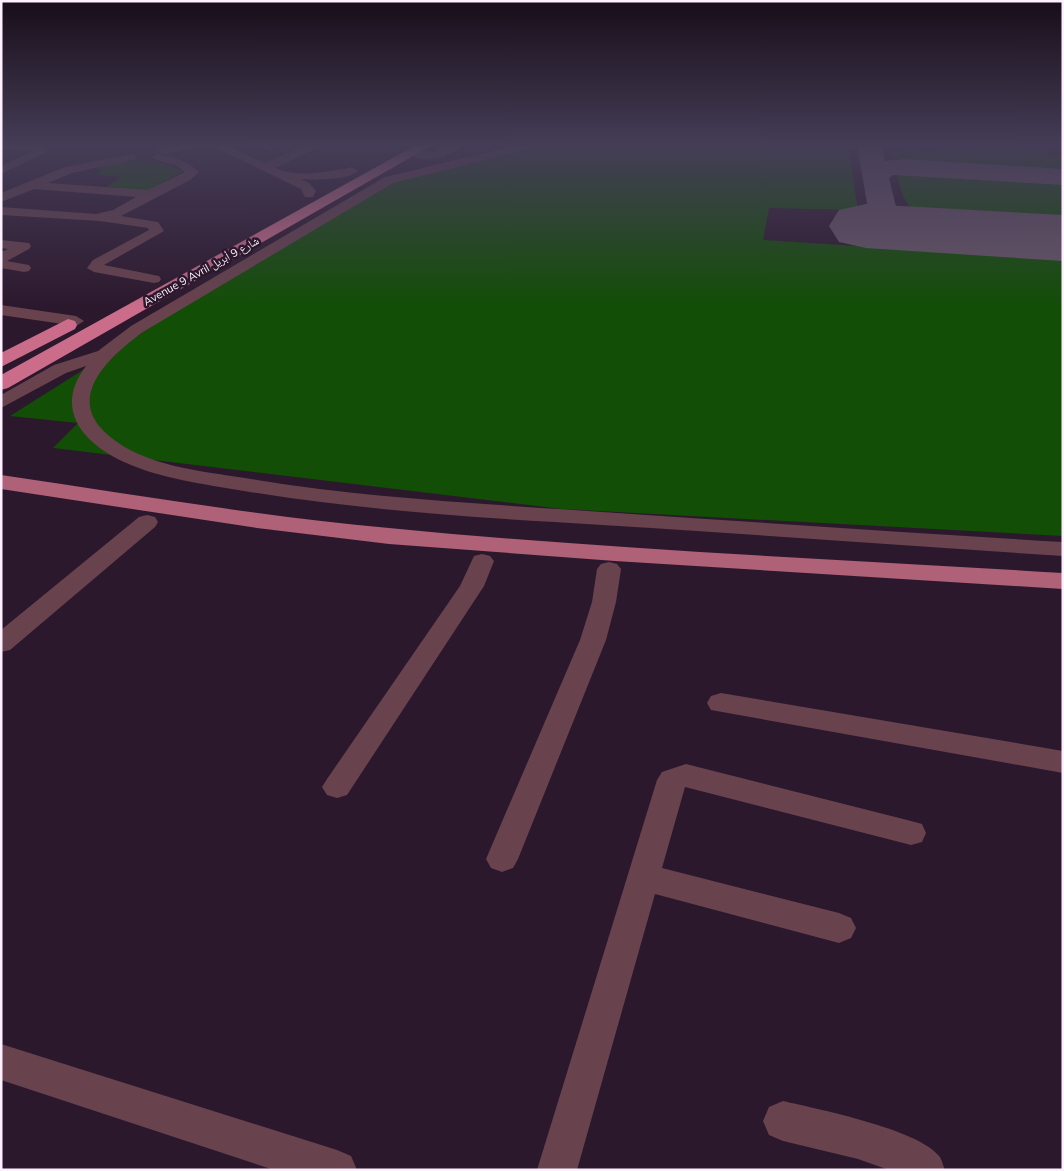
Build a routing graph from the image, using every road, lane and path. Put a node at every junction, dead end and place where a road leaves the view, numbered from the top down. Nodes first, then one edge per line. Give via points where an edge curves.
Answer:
1 (142, 199) edge
2 (300, 199) edge
3 (330, 199) edge
4 (357, 199) edge
5 (294, 202) dead end
6 (1, 211) edge
7 (103, 218) junction
8 (247, 228) dead end
9 (1, 244) edge
10 (1, 258) edge
11 (1, 264) edge
12 (24, 268) dead end
13 (154, 278) junction
14 (128, 293) dead end
15 (1, 310) edge
16 (93, 311) dead end
17 (76, 321) junction
18 (100, 356) junction
19 (2, 360) edge
20 (1, 384) edge
21 (1, 403) edge
22 (1, 482) edge
23 (1, 500) edge
24 (146, 522) junction
25 (1063, 549) edge
26 (482, 560) junction
27 (609, 569) junction
28 (1063, 581) edge
29 (1063, 597) edge
30 (1, 644) edge
31 (721, 703) dead end
32 (1063, 762) edge
33 (337, 787) dead end
34 (911, 833) dead end
35 (502, 859) dead end
36 (643, 877) junction
37 (839, 928) dead end
38 (1, 1062) edge
39 (783, 1121) dead end
40 (337, 1170) edge
41 (557, 1170) edge
42 (925, 1170) edge

1 - 7 street
2 - 5 highway
3 - 20 highway, Avenue 9 Avril شارع 9 أبريل
4 - 18 street via 119,340
6 - 7 street
7 - 13 street via 147,223 157,231 94,268
8 - 13 highway, Avenue 9 Avril شارع 9 أبريل
9 - 10 street via 24,246
11 - 12 street
13 - 14 highway, Avenue 9 Avril شارع 9 أبريل
15 - 17 street
16 - 17 highway
17 - 19 highway
18 - 21 street via 60,369
18 - 25 street via 81,390 79,402 88,425 125,455 166,470 288,491 446,509
22 - 28 main road via 239,518 389,536
23 - 24 main road
24 - 26 main road
24 - 30 street
26 - 27 main road
26 - 33 street via 472,586
27 - 29 main road
27 - 35 street via 593,640
31 - 32 street
34 - 36 street via 686,775 672,780
36 - 37 street
36 - 41 street
38 - 40 street
39 - 42 street via 884,1148 917,1162

